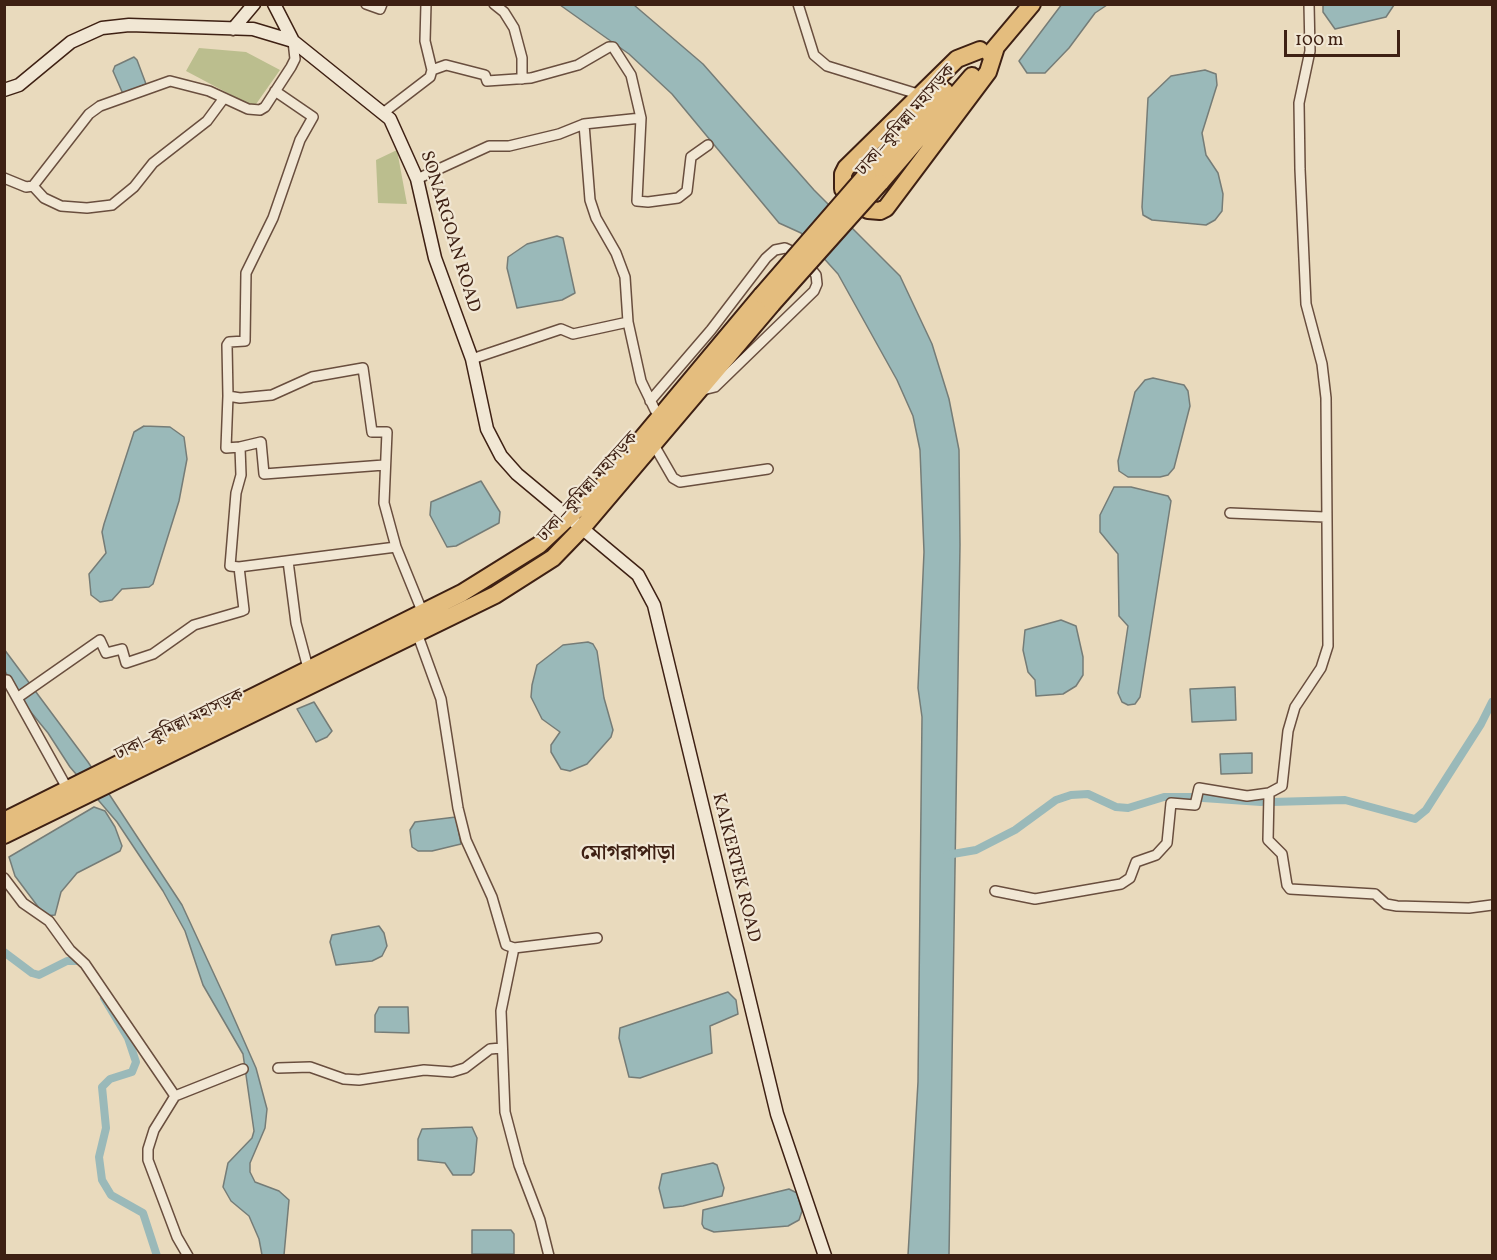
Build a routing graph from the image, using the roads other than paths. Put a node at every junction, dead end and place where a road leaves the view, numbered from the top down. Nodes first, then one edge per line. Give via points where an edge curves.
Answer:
1 (254, 4) edge
2 (274, 4) edge
3 (366, 4) edge
4 (382, 4) edge
5 (426, 4) edge
6 (494, 4) edge
7 (798, 4) edge
8 (1017, 4) edge
9 (1032, 4) edge
10 (1309, 4) edge
11 (233, 29) junction
12 (293, 41) junction
13 (988, 48) junction
14 (432, 70) junction
15 (522, 79) junction
16 (4, 90) edge
17 (275, 91) junction
18 (921, 95) junction
19 (224, 99) junction
20 (383, 113) junction
21 (641, 118) junction
22 (584, 124) junction
23 (708, 145) dead end
24 (4, 178) edge
25 (417, 179) junction
26 (33, 186) junction
27 (767, 299) junction
28 (628, 322) junction
29 (720, 343) junction
30 (472, 359) junction
31 (698, 391) junction
32 (228, 396) junction
33 (653, 405) junction
34 (654, 445) junction
35 (240, 447) junction
36 (384, 465) junction
37 (768, 470) dead end
38 (1230, 513) dead end
39 (1325, 517) junction
40 (572, 520) junction
41 (396, 547) junction
42 (288, 561) junction
43 (240, 567) junction
44 (420, 606) junction
45 (417, 633) junction
46 (316, 665) junction
47 (4, 680) edge
48 (17, 698) junction
49 (109, 776) junction
50 (75, 790) junction
51 (1269, 793) junction
52 (4, 821) edge
53 (4, 836) edge
54 (4, 878) edge
55 (995, 891) dead end
56 (1492, 905) edge
57 (597, 938) dead end
58 (514, 948) junction
59 (501, 1048) junction
60 (278, 1068) dead end
61 (243, 1069) dead end
62 (175, 1096) junction
63 (188, 1256) edge
64 (549, 1256) edge
65 (825, 1256) edge

1 - 11 main road
2 - 12 main road, SONARGOAN ROAD
3 - 4 street via 380,9
5 - 14 street via 425,41
6 - 15 street via 514,28 522,58
7 - 18 street via 814,55 827,66
8 - 13 highway, ঢাকা–কুমিল্লা মহাসড়ক
9 - 13 highway, ঢাকা–কুমিল্লা মহাসড়ক
10 - 39 street via 1310,51 1299,103 1300,169 1306,304 1322,364 1326,398
11 - 12 main road, SONARGOAN ROAD via 267,32
11 - 16 main road, SONARGOAN ROAD via 129,25 102,28 85,33 19,85
12 - 17 street via 295,59
12 - 20 main road, SONARGOAN ROAD
13 - 18 highway via 957,59
13 - 18 highway via 988,72 886,208 875,211 863,207 843,189 846,168
13 - 27 highway, ঢাকা–কুমিল্লা মহাসড়ক, bridge via 937,101
14 - 15 street via 452,66 485,75 487,81
14 - 20 street via 430,76
15 - 21 street via 578,64 613,47 631,75
17 - 19 street via 260,110 248,110
17 - 32 street via 313,117 300,140 273,218 246,273 245,341 227,345
19 - 26 street via 171,81 100,106 89,114
19 - 26 street via 207,121 153,163 134,187 112,205 61,206 44,198
20 - 25 main road, SONARGOAN ROAD via 398,133
21 - 22 street
21 - 23 street via 637,183 640,203 678,198 687,191 690,156
22 - 25 street via 509,146 489,146
22 - 28 street via 590,200 625,277
24 - 26 street
25 - 30 main road, SONARGOAN ROAD via 435,258
27 - 29 highway, ঢাকা–কুমিল্লা মহাসড়ক
27 - 31 highway, ঢাকা–কুমিল্লা মহাসড়ক
28 - 30 street via 573,334 561,329
28 - 33 street via 641,381
29 - 33 highway
29 - 40 highway, ঢাকা–কুমিল্লা মহাসড়ক
30 - 40 main road, SONARGOAN ROAD via 487,429 501,456
31 - 33 street via 715,387 814,291 816,275 800,255 785,248 765,258
31 - 34 highway, ঢাকা–কুমিল্লা মহাসড়ক
32 - 35 street via 226,448
32 - 36 street via 272,395 312,377 363,368 372,432 387,432
33 - 40 highway
34 - 37 street via 673,478 680,482
34 - 40 highway, ঢাকা–কুমিল্লা মহাসড়ক
35 - 36 street via 261,442 264,474
35 - 43 street via 241,481 236,493 230,566
36 - 41 street via 384,503
38 - 39 street
39 - 51 street via 1328,646 1321,668 1295,706 1282,786
40 - 44 highway
40 - 45 highway, ঢাকা–কুমিল্লা মহাসড়ক via 553,558 517,582
40 - 46 highway, ঢাকা–কুমিল্লা মহাসড়ক via 462,593
40 - 65 main road, KAIKERTEK ROAD via 638,574 654,605 777,1113
41 - 42 street
41 - 44 street
42 - 43 street
42 - 46 street via 296,622
43 - 48 street via 244,610 194,625 153,654 126,663 122,649 106,653 100,640
44 - 46 highway via 344,645
45 - 49 highway, ঢাকা–কুমিল্লা মহাসড়ক
45 - 58 street via 441,699 466,840 492,897 506,945
46 - 49 highway, ঢাকা–কুমিল্লা মহাসড়ক
47 - 48 street
48 - 50 street
49 - 50 highway
50 - 52 highway via 44,800
50 - 53 highway
51 - 55 street via 1247,796 1198,788 1195,805 1171,803 1167,843 1156,855 1136,862 1130,878 1121,884 1035,899
51 - 56 street via 1268,840 1282,854 1290,889 1375,894 1397,906
54 - 62 street via 23,903 49,921 86,964
57 - 58 street
58 - 59 street via 501,1011
59 - 60 street via 490,1049 465,1068 452,1072 424,1070 359,1080 310,1067
59 - 64 street via 505,1112
61 - 62 street
62 - 63 street via 154,1130 148,1160

